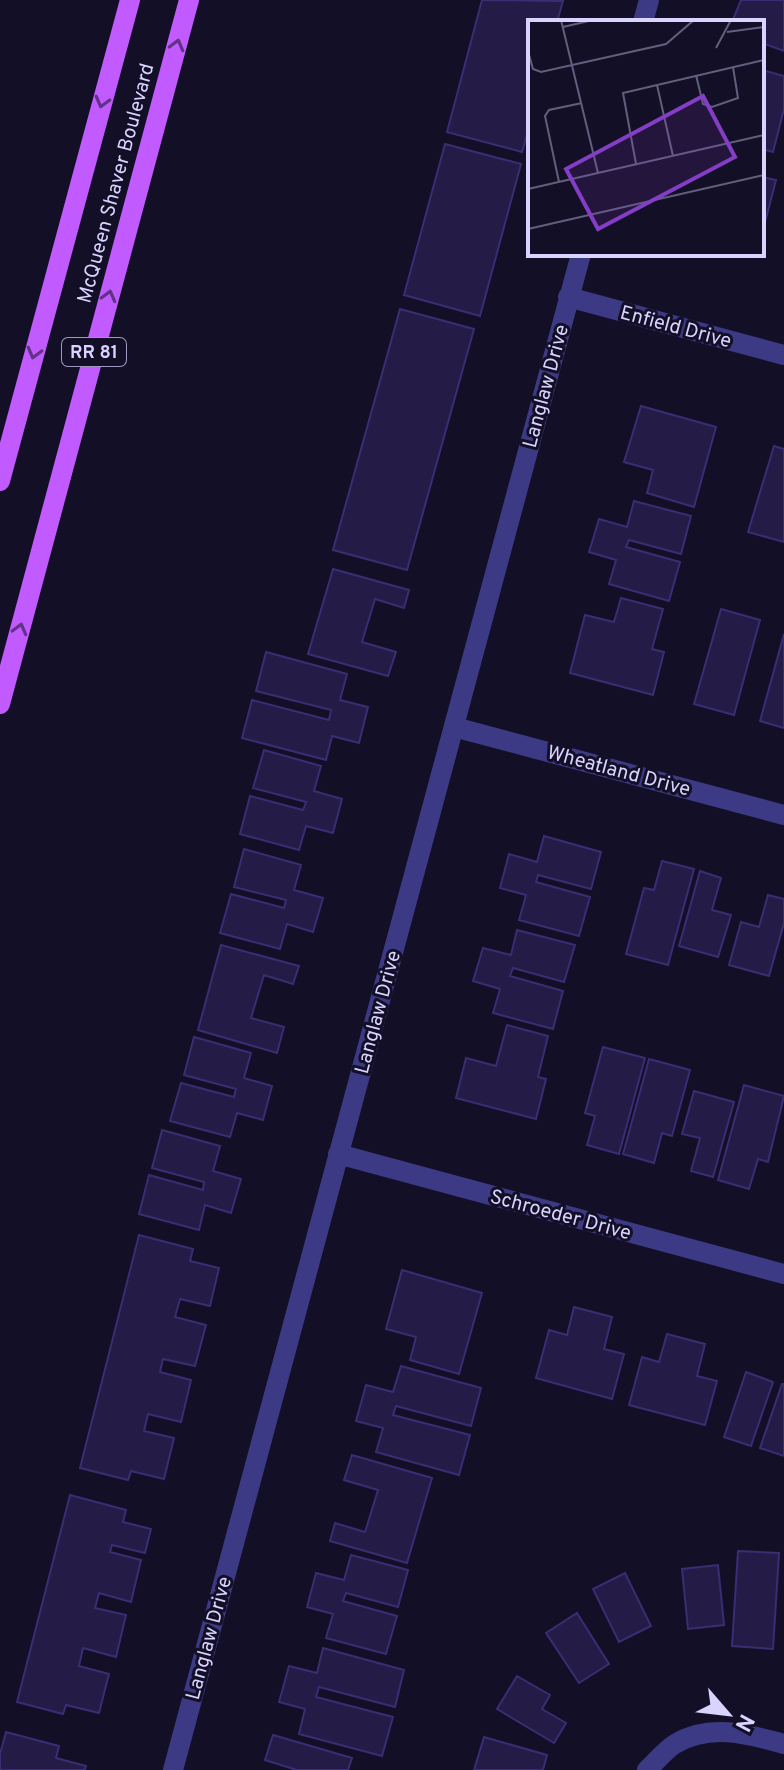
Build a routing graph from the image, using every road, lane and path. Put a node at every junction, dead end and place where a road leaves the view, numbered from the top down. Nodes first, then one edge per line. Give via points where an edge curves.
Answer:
1 (130, 0) edge
2 (189, 0) edge
3 (649, 0) edge
4 (644, 20) edge
5 (580, 256) edge
6 (568, 297) junction
7 (784, 355) edge
8 (0, 481) edge
9 (0, 704) edge
10 (454, 727) junction
11 (784, 815) edge
12 (338, 1154) junction
13 (784, 1274) edge
14 (784, 1744) edge
15 (173, 1770) edge
16 (647, 1770) edge

1 -> 8 main road, McQueen Shaver Boulevard / RR 81
9 -> 2 main road, McQueen Shaver Boulevard / RR 81
3 - 4 street
5 - 6 street, Langlaw Drive
6 - 7 street, Enfield Drive
6 - 10 street, Langlaw Drive
10 - 11 street, Wheatland Drive
10 - 12 street, Langlaw Drive
12 - 13 street, Schroeder Drive
12 - 15 street, Langlaw Drive
14 - 16 street via 743,1732 709,1731 674,1744

